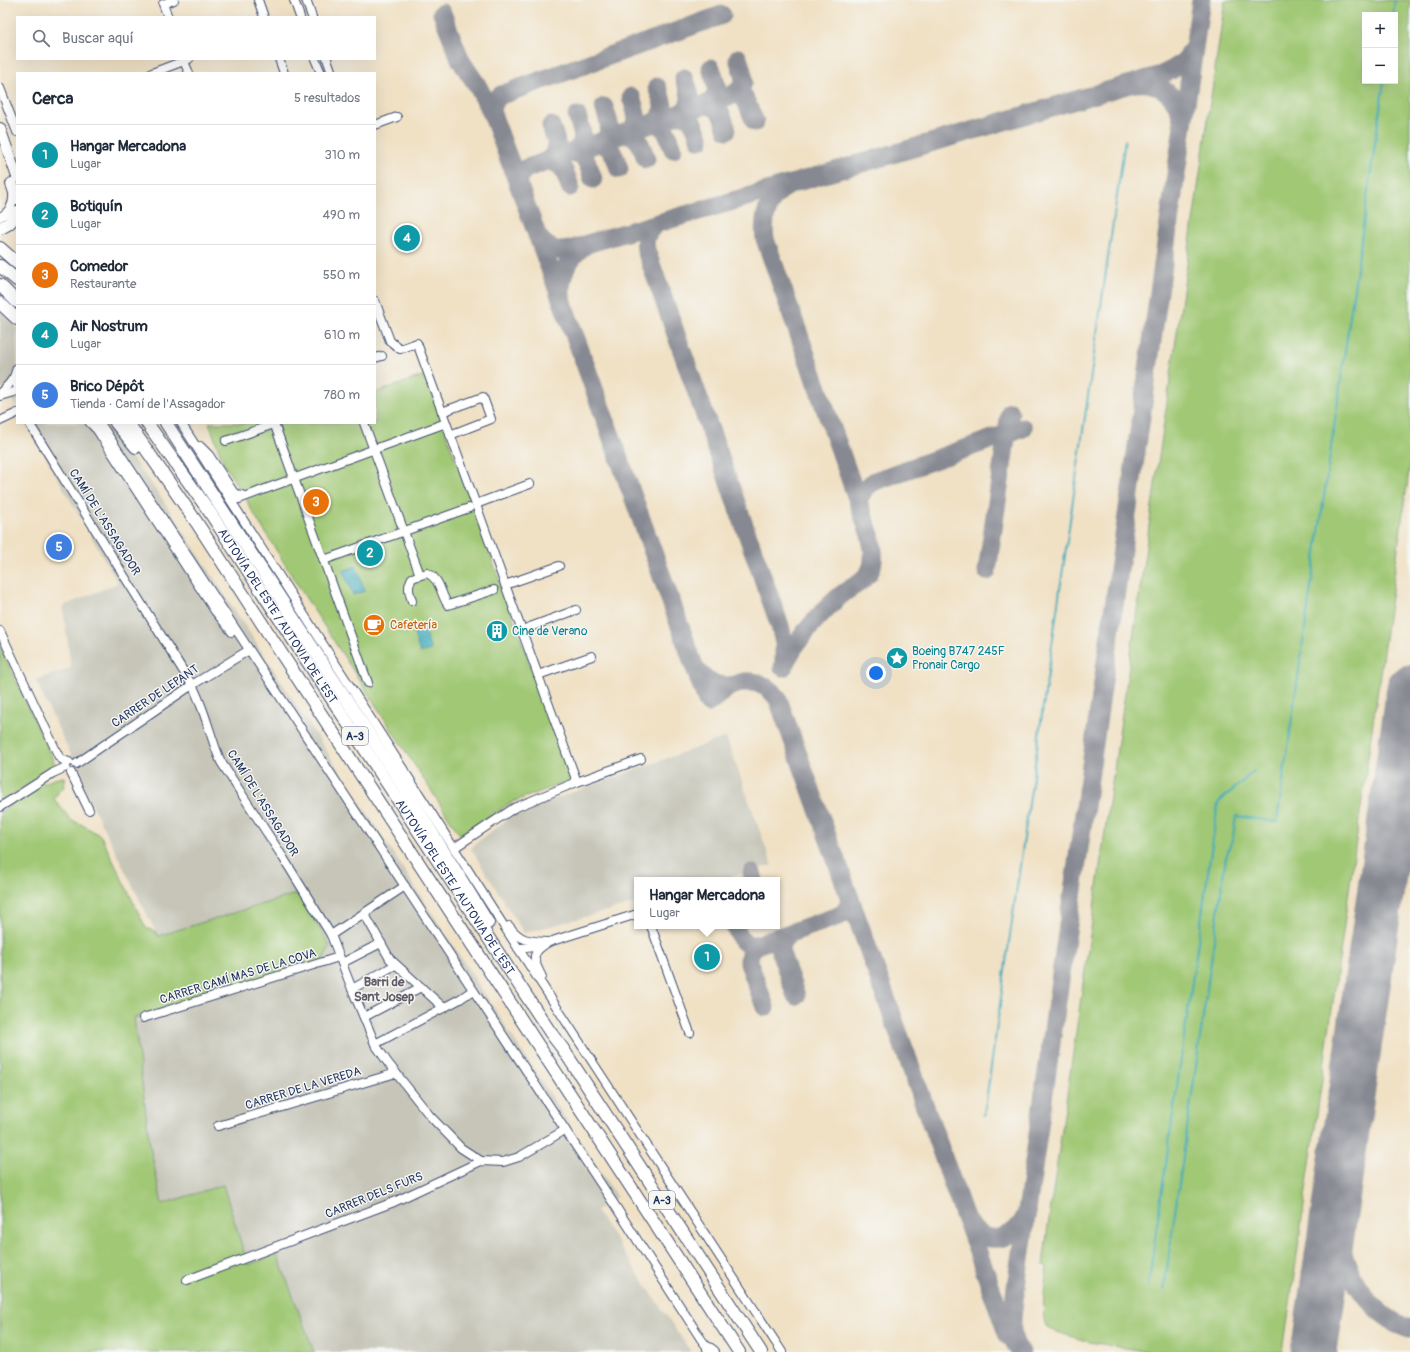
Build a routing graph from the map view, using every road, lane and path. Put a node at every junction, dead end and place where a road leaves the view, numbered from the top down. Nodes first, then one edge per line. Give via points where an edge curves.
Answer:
1 (174, 0) edge
2 (258, 0) edge
3 (294, 0) edge
4 (306, 0) edge
5 (168, 16) edge
6 (264, 16) edge
7 (300, 16) edge
8 (310, 16) edge
9 (185, 60) edge
10 (279, 60) edge
11 (315, 60) edge
12 (327, 60) edge
13 (155, 72) edge
14 (188, 72) edge
15 (284, 72) edge
16 (320, 72) edge
17 (332, 72) edge
18 (0, 88) edge
19 (397, 117) dead end
20 (376, 125) edge
21 (0, 128) edge
22 (16, 129) edge
23 (0, 148) edge
24 (15, 180) edge
25 (16, 214) edge
26 (0, 217) edge
27 (0, 228) edge
28 (0, 248) edge
29 (16, 262) edge
30 (0, 266) edge
31 (16, 279) edge
32 (0, 285) edge
33 (16, 301) edge
34 (0, 303) edge
35 (376, 304) edge
36 (16, 318) edge
37 (16, 371) edge
38 (14, 377) junction
39 (16, 383) edge
40 (16, 391) edge
41 (0, 394) edge
42 (442, 412) junction
43 (16, 413) edge
44 (0, 421) edge
45 (446, 423) junction
46 (30, 424) edge
47 (91, 424) edge
48 (101, 424) edge
49 (117, 424) edge
50 (129, 424) edge
51 (148, 424) edge
52 (167, 424) edge
53 (182, 424) edge
54 (271, 424) edge
55 (274, 424) edge
56 (364, 424) edge
57 (450, 435) junction
58 (192, 440) junction
59 (226, 441) dead end
60 (374, 449) junction
61 (294, 478) junction
62 (530, 484) dead end
63 (246, 496) junction
64 (231, 500) junction
65 (472, 506) junction
66 (404, 532) junction
67 (324, 560) junction
68 (559, 566) dead end
69 (228, 571) junction
70 (420, 575) junction
71 (280, 576) junction
72 (505, 585) junction
73 (494, 590) dead end
74 (412, 601) dead end
75 (576, 610) dead end
76 (522, 630) junction
77 (0, 631) edge
78 (239, 634) junction
79 (249, 650) junction
80 (592, 656) dead end
81 (538, 675) junction
82 (368, 683) dead end
83 (192, 685) junction
84 (641, 759) dead end
85 (69, 767) junction
86 (577, 782) junction
87 (0, 807) edge
88 (89, 810) dead end
89 (454, 848) junction
90 (405, 886) junction
91 (480, 888) junction
92 (364, 913) junction
93 (634, 915) edge
94 (652, 929) edge
95 (331, 935) junction
96 (381, 943) junction
97 (545, 945) junction
98 (518, 948) junction
99 (340, 960) junction
100 (395, 965) junction
101 (421, 987) junction
102 (352, 989) junction
103 (473, 990) junction
104 (554, 1004) junction
105 (444, 1008) junction
106 (364, 1017) junction
107 (143, 1018) dead end
108 (690, 1033) dead end
109 (376, 1044) junction
110 (563, 1049) junction
111 (396, 1073) junction
112 (218, 1126) dead end
113 (565, 1130) junction
114 (480, 1161) junction
115 (188, 1280) dead end
116 (711, 1351) edge
117 (739, 1352) edge
118 (761, 1352) edge
119 (782, 1352) edge

1 - 5 street via 163,4
2 - 6 street
3 - 7 street
4 - 8 street
9 - 13 street
9 - 14 street
10 - 15 street
11 - 16 street
12 - 17 street
18 - 22 street
19 - 20 street
21 - 24 main road
23 - 24 main road
24 - 26 street via 11,206
25 - 27 highway via 11,222
28 - 29 highway
30 - 31 highway
32 - 33 highway
34 - 36 highway
35 - 42 street via 390,341 400,349 417,343
37 - 38 street
38 - 39 street
38 - 41 street
40 - 41 street
42 - 45 street
42 - 57 street via 483,397 491,419
43 - 44 street
45 - 57 street
45 - 60 street
46 - 83 street, CAMÍ DE L'ASSAGADOR
47 - 78 street via 215,612 232,632
48 - 78 street
49 - 69 highway via 133,442 192,529
50 - 69 highway, AUTOVÍA DEL ESTE / AUTOVIA DE L'EST / A-3
51 - 110 highway, AUTOVÍA DEL ESTE / AUTOVIA DE L'EST / A-3 via 209,511
52 - 110 highway via 403,786 555,1027
53 - 58 street
54 - 59 street
55 - 61 street
56 - 60 street
57 - 65 street
58 - 63 street via 209,455 234,493
58 - 64 street
60 - 61 street
60 - 66 street
61 - 63 street
61 - 67 street
62 - 65 street
63 - 64 street
63 - 71 street via 243,509
64 - 71 street
65 - 66 street
65 - 72 street
66 - 67 street
66 - 70 street
67 - 82 street
68 - 72 street
69 - 117 highway, AUTOVÍA DEL ESTE / AUTOVIA DE L'EST / A-3
70 - 73 street via 427,573 438,582 448,605
70 - 74 street via 412,578 409,584 408,591
71 - 89 street
72 - 76 street
75 - 76 street
76 - 81 street
77 - 85 street via 59,757
78 - 79 street
79 - 83 street, CARRER DE LEPANT
79 - 90 street
80 - 81 street
81 - 86 street
83 - 85 street, CARRER DE LEPANT
83 - 95 street, CAMÍ DE L'ASSAGADOR via 221,762
84 - 86 street
85 - 87 street, CARRER DE LEPANT via 53,773
85 - 88 street
86 - 89 street via 514,808
89 - 91 street
90 - 92 street
90 - 103 street
91 - 97 street via 515,933 528,941
91 - 98 street
92 - 95 street
92 - 96 street
93 - 97 street
94 - 108 street
95 - 99 street, CAMÍ DE L'ASSAGADOR
96 - 99 street, CARRER CAMÍ MAS DE LA COVA
96 - 100 street
97 - 98 street
97 - 104 street via 535,955 534,962
98 - 104 street
99 - 102 street, CAMÍ DE L'ASSAGADOR
99 - 107 street, CARRER CAMÍ MAS DE LA COVA
100 - 101 street
100 - 102 street
101 - 105 street
101 - 106 street
102 - 106 street, CAMÍ DE L'ASSAGADOR
103 - 105 street
103 - 113 street
104 - 119 street
105 - 109 street
106 - 109 street, CAMÍ DE L'ASSAGADOR
109 - 111 street, CAMÍ DE L'ASSAGADOR
110 - 118 highway, AUTOVÍA DEL ESTE / AUTOVIA DE L'EST / A-3
111 - 112 street, CARRER DE LA VEREDA
111 - 114 street, CAMÍ DE L'ASSAGADOR via 430,1116 461,1148
113 - 114 street, CARRER DELS FURS via 519,1157 503,1162
113 - 116 street
114 - 115 street, CARRER DELS FURS via 394,1202

